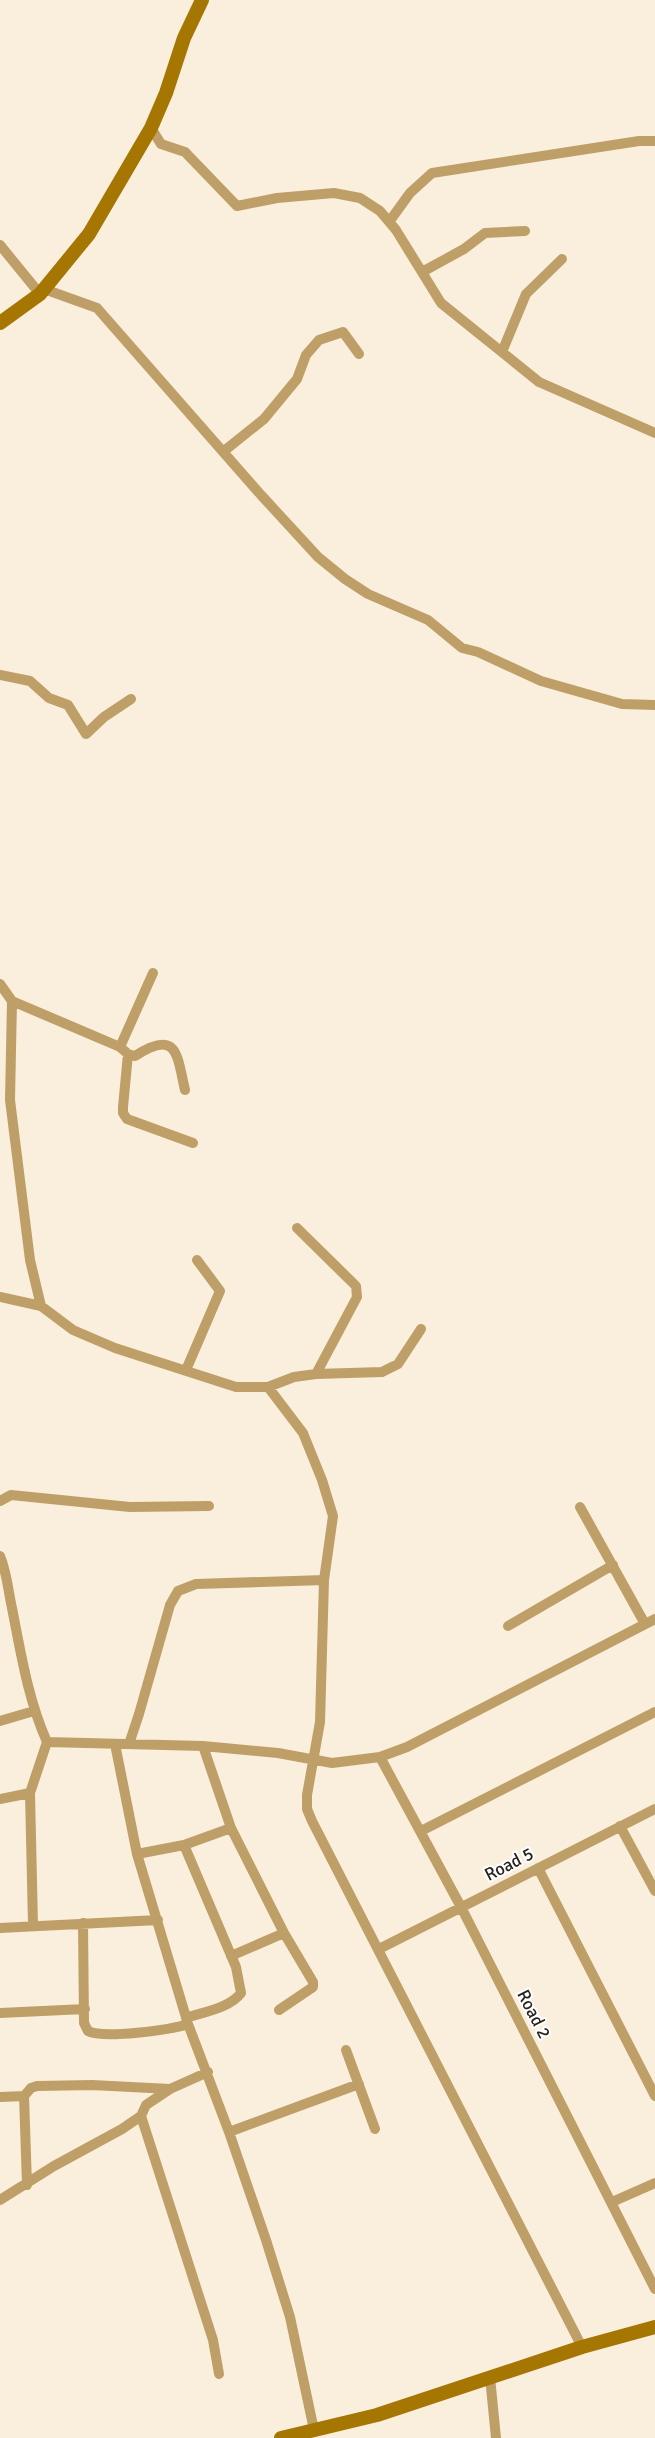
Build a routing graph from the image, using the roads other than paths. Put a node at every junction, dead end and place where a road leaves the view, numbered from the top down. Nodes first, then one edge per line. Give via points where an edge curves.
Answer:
1 (202, 0) edge
2 (151, 128) junction
3 (655, 141) edge
4 (389, 222) junction
5 (525, 231) dead end
6 (0, 245) edge
7 (562, 259) dead end
8 (422, 272) junction
9 (42, 292) junction
10 (0, 323) edge
11 (502, 352) junction
12 (359, 354) dead end
13 (655, 433) edge
14 (224, 451) junction
15 (0, 675) edge
16 (131, 699) dead end
17 (655, 705) edge
18 (153, 973) dead end
19 (0, 984) edge
20 (12, 1001) junction
21 (124, 1050) junction
22 (185, 1090) dead end
23 (5, 1100) edge
24 (193, 1143) dead end
25 (298, 1228) dead end
26 (197, 1260) dead end
27 (0, 1297) edge
28 (41, 1306) junction
29 (420, 1329) dead end
30 (186, 1370) junction
31 (316, 1374) junction
32 (268, 1387) junction
33 (0, 1501) edge
34 (209, 1506) dead end
35 (580, 1506) dead end
36 (0, 1556) edge
37 (613, 1565) junction
38 (3, 1574) edge
39 (324, 1580) junction
40 (655, 1619) edge
41 (645, 1624) junction
42 (508, 1626) dead end
43 (34, 1711) junction
44 (655, 1712) edge
45 (0, 1720) edge
46 (47, 1742) junction
47 (115, 1744) junction
48 (129, 1744) junction
49 (203, 1746) junction
50 (380, 1757) junction
51 (314, 1760) junction
52 (30, 1793) junction
53 (0, 1799) edge
54 (655, 1809) edge
55 (620, 1826) junction
56 (231, 1828) junction
57 (421, 1831) junction
58 (184, 1844) junction
59 (137, 1854) junction
60 (538, 1868) junction
61 (655, 1891) edge
62 (461, 1907) junction
63 (158, 1920) junction
64 (83, 1923) junction
65 (33, 1925) junction
66 (0, 1928) edge
67 (284, 1933) junction
68 (379, 1949) junction
69 (231, 1956) junction
70 (85, 2009) junction
71 (279, 2010) dead end
72 (0, 2013) edge
73 (187, 2021) junction
74 (346, 2050) dead end
75 (208, 2072) junction
76 (359, 2084) junction
77 (170, 2089) junction
78 (655, 2094) edge
79 (24, 2096) junction
80 (0, 2097) edge
81 (141, 2116) junction
82 (375, 2129) dead end
83 (229, 2132) junction
84 (655, 2183) edge
85 (27, 2184) junction
86 (0, 2200) edge
87 (612, 2202) junction
88 (652, 2276) edge
89 (655, 2288) edge
90 (655, 2327) edge
91 (582, 2348) junction
92 (219, 2374) dead end
93 (490, 2377) junction
94 (314, 2430) junction
95 (281, 2438) edge
96 (496, 2438) edge

1 - 2 street via 184,38
2 - 4 street via 161,144 184,152 238,206 277,198 334,194 360,198 380,211
2 - 9 street via 89,234
3 - 4 street via 432,173 410,193
4 - 8 street
5 - 8 street via 485,233 464,249
6 - 9 street
7 - 11 street via 526,294
8 - 11 street via 441,303
9 - 10 street
9 - 14 street via 97,308
11 - 13 street via 539,382
12 - 14 street via 344,332 319,340 306,355 297,379 264,419
14 - 17 street via 318,557 368,594 428,620 462,648 478,652 540,681 622,704
15 - 16 street via 30,681 49,698 68,705 86,734
18 - 21 street
19 - 20 street
20 - 21 street
20 - 23 street
21 - 22 street via 135,1056 163,1044 171,1046 176,1051
21 - 24 street via 123,1108 127,1119
23 - 28 street via 29,1252
25 - 31 street via 358,1291
26 - 30 street via 220,1291
27 - 28 street
28 - 30 street via 74,1330 115,1348
29 - 31 street via 398,1364 390,1370
30 - 32 street via 236,1387
31 - 32 street via 294,1377
32 - 39 street via 303,1433 333,1516
33 - 34 street via 11,1495 130,1506
35 - 37 street
36 - 38 street
37 - 41 street
37 - 42 street
38 - 43 street
39 - 48 street via 196,1584 178,1591 170,1605
39 - 51 street via 320,1722
40 - 41 street
41 - 50 street via 407,1747
43 - 45 street
43 - 46 street
44 - 57 street
46 - 47 street
46 - 52 street
47 - 48 street
47 - 59 street
48 - 49 street
49 - 51 street
49 - 56 street
50 - 51 street via 332,1763
50 - 57 street, Road 2
51 - 68 street via 307,1808
52 - 53 street
52 - 65 street
54 - 55 street, Road 5
55 - 60 street, Road 5
55 - 61 street
56 - 58 street
56 - 67 street
57 - 62 street, Road 2
58 - 59 street
58 - 69 street
59 - 63 street
60 - 62 street, Road 5
60 - 78 street
62 - 68 street, Road 5
62 - 87 street, Road 2
63 - 64 street
63 - 73 street
64 - 65 street
64 - 70 street
65 - 66 street
67 - 69 street
67 - 71 street via 314,1986
68 - 91 street
69 - 73 street via 241,1993 236,1999
70 - 72 street
70 - 73 street via 86,2028 98,2034 176,2029
73 - 75 street
74 - 76 street
75 - 77 street
75 - 83 street
76 - 82 street
76 - 83 street
77 - 79 street via 37,2086
77 - 81 street via 146,2105
79 - 80 street
79 - 85 street
81 - 85 street
81 - 92 street via 212,2340
83 - 94 street via 290,2317
84 - 87 street
85 - 86 street
87 - 88 street, Road 2
88 - 89 street, Road 2
90 - 91 street
91 - 93 street
93 - 94 street via 377,2415
93 - 96 street
94 - 95 street

